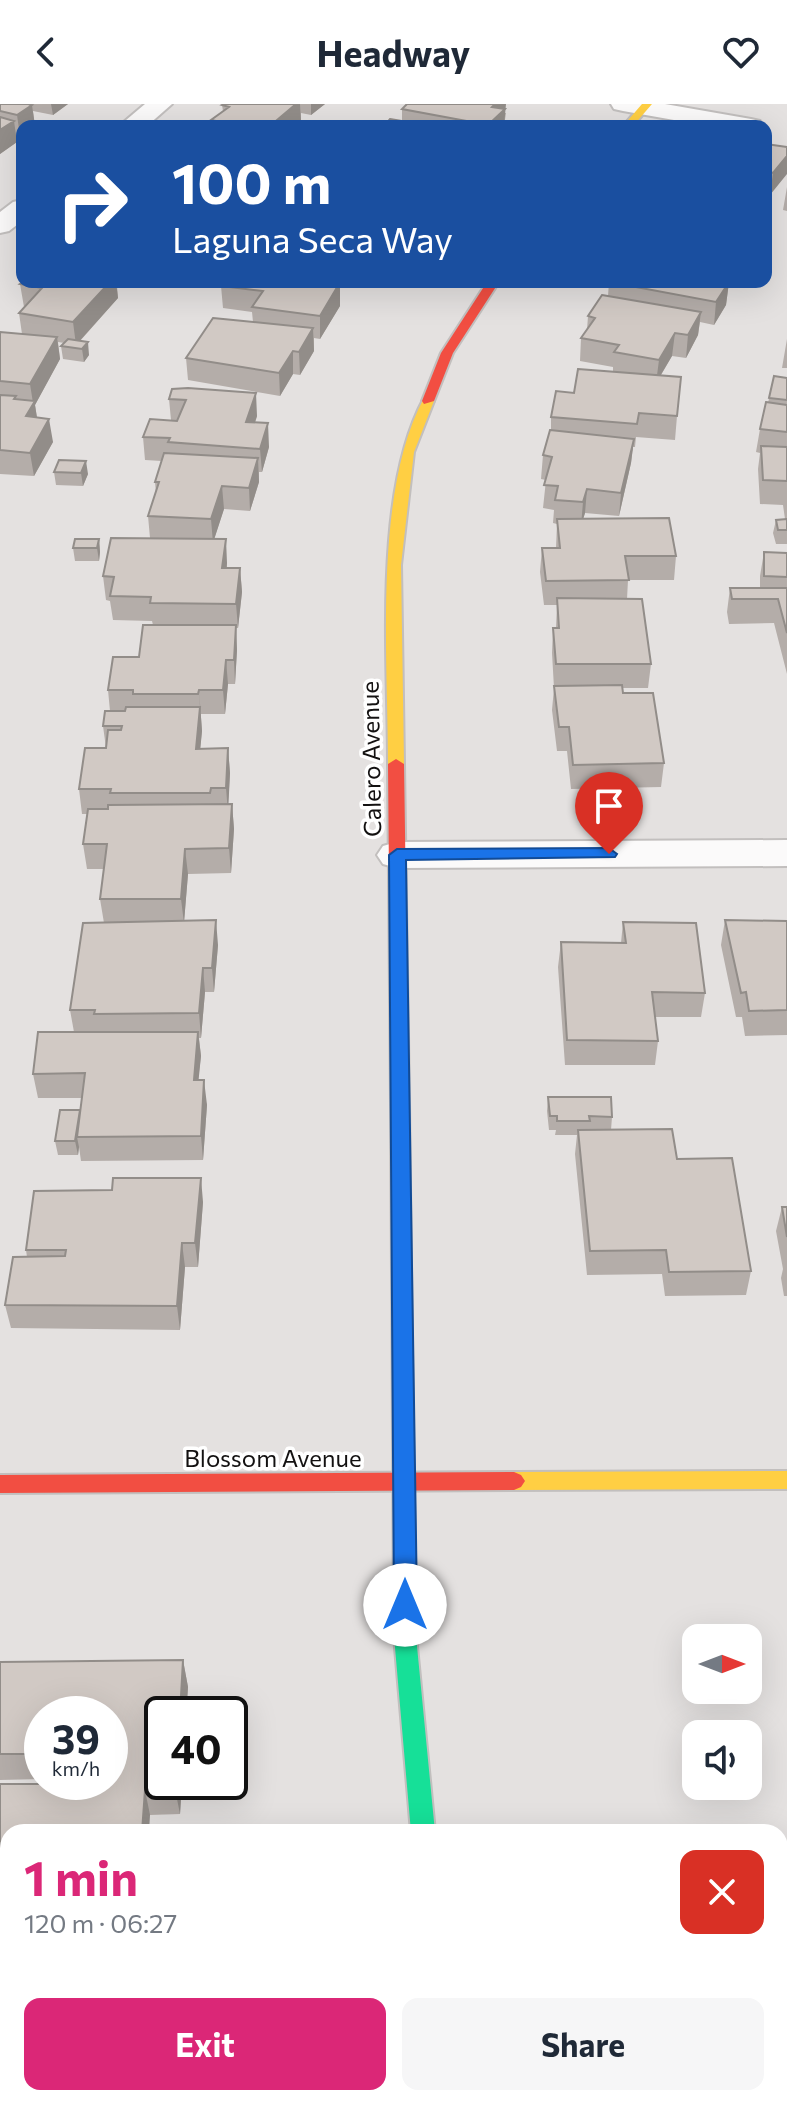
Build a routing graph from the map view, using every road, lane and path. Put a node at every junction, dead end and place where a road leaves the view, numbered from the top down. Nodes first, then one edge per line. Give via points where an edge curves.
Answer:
1 (160, 104) edge
2 (636, 110) edge
3 (139, 120) edge
4 (708, 120) edge
5 (16, 213) edge
6 (0, 225) edge
7 (489, 288) edge
8 (787, 853) edge
9 (397, 855) junction
10 (787, 1480) edge
11 (405, 1483) junction
12 (0, 1484) edge
13 (422, 1824) edge

1 - 3 street
2 - 4 street
5 - 6 street
7 - 9 street, Calero Avenue via 447,353 408,452 394,565
8 - 9 street
9 - 11 street, Calero Avenue
10 - 11 street, Blossom Avenue
11 - 12 street, Blossom Avenue
11 - 13 street, Calero Avenue via 405,1636

